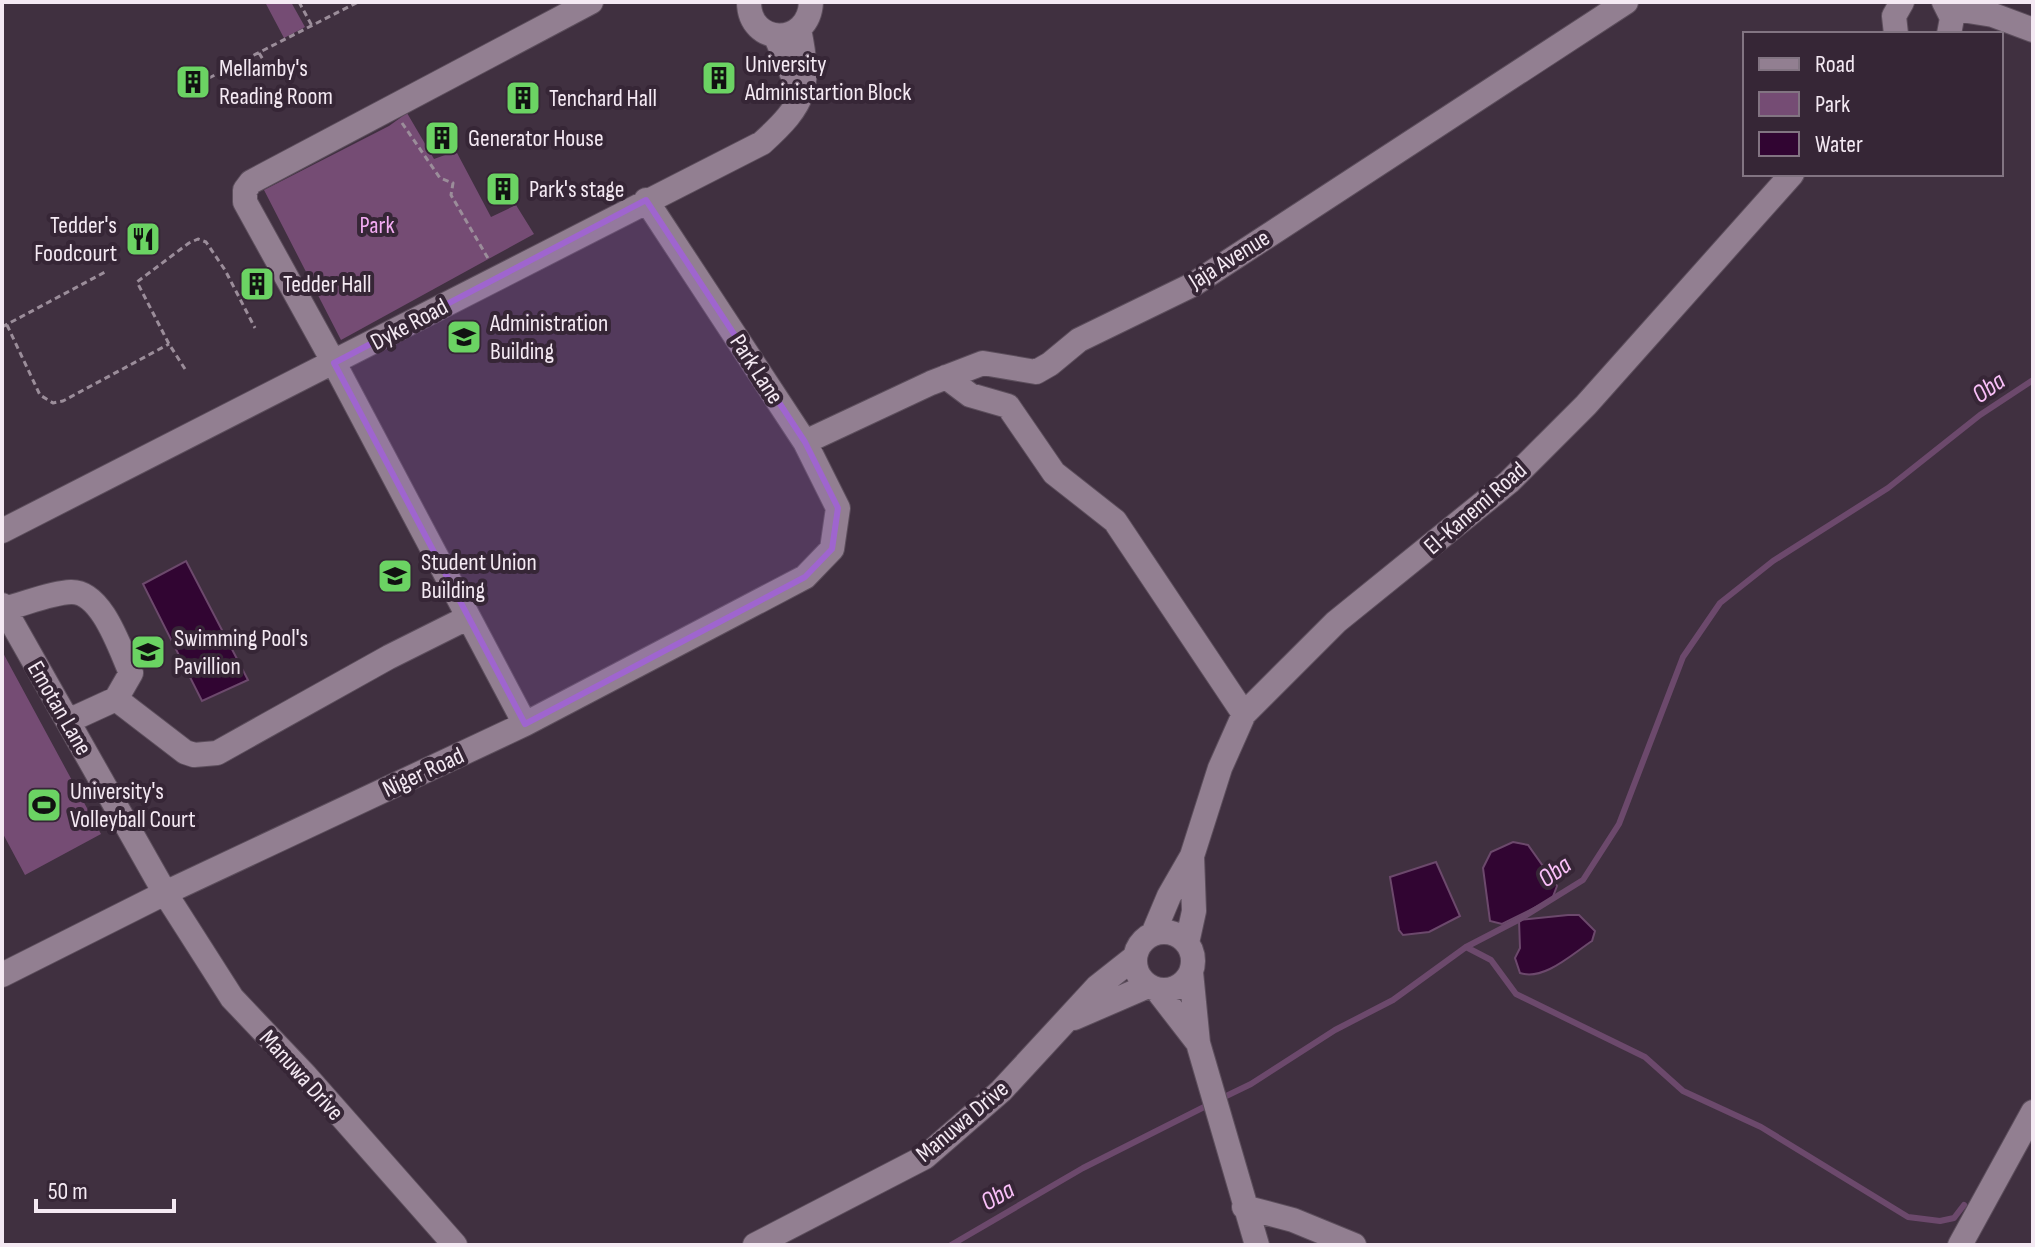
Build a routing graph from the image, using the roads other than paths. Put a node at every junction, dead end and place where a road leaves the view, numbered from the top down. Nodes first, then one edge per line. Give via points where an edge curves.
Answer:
1 (591, 2) edge
2 (749, 2) edge
3 (833, 2) edge
4 (1626, 2) edge
5 (1947, 5) edge
6 (806, 15) edge
7 (2028, 28) edge
8 (1949, 32) edge
9 (2003, 33) edge
10 (775, 35) junction
11 (802, 98) junction
12 (1790, 176) edge
13 (646, 200) junction
14 (334, 363) junction
15 (946, 377) junction
16 (805, 442) junction
17 (2, 531) edge
18 (832, 549) joint
19 (3, 607) edge
20 (467, 618) junction
21 (116, 699) junction
22 (1244, 714) junction
23 (68, 721) junction
24 (525, 724) junction
25 (1192, 856) junction
26 (165, 893) junction
27 (1153, 934) junction
28 (1187, 943) junction
29 (1135, 957) junction
30 (1191, 972) junction
31 (2, 975) edge
32 (1153, 988) junction
33 (1068, 1021) junction
34 (1198, 1043) junction
35 (2033, 1112) edge
36 (1244, 1207) junction
37 (1254, 1244) edge
38 (455, 1245) edge
39 (755, 1245) edge
40 (1354, 1245) edge
41 (1960, 1245) edge

1 - 14 street via 251,182 245,190 245,202
2 - 10 street via 755,23
3 - 6 street
4 - 15 street, Jaja Avenue via 1194,284 1079,340 1036,372 983,363
5 - 7 street
5 - 8 street
6 - 10 street via 783,36
6 - 11 street
7 - 9 street
10 - 11 street
11 - 13 street, Dyke Road via 762,143
12 - 22 street, El-Kanemi Road via 1586,405 1509,482 1336,622
13 - 14 street, Dyke Road
13 - 16 street, Park Lane
14 - 17 street, Dyke Road
14 - 20 street
15 - 16 street, Jaja Avenue
15 - 22 street via 970,395 1008,406 1054,473 1115,521
16 - 18 street, Park Lane via 838,508
18 - 24 street, Niger Road via 805,577
19 - 21 street via 70,592 85,594 100,607 131,673
19 - 23 street, Emotan Lane
20 - 21 street via 217,753 185,752
20 - 24 street
21 - 23 street
22 - 25 street, El-Kanemi Road
23 - 26 street, Emotan Lane
24 - 26 street, Niger Road
25 - 27 street, El-Kanemi Road
25 - 28 street, El-Kanemi Road via 1194,911
26 - 31 street, Niger Road
26 - 38 street, Manuwa Drive via 232,998
27 - 28 street via 1173,933
27 - 29 street
28 - 30 street
29 - 32 street via 1136,970
29 - 33 street, Manuwa Drive via 1097,987
30 - 32 street via 1177,987
30 - 34 street
32 - 33 street, Manuwa Drive
32 - 34 street
33 - 39 street, Manuwa Drive via 1001,1091 925,1157
34 - 36 street
35 - 41 street
36 - 37 street
36 - 40 street

